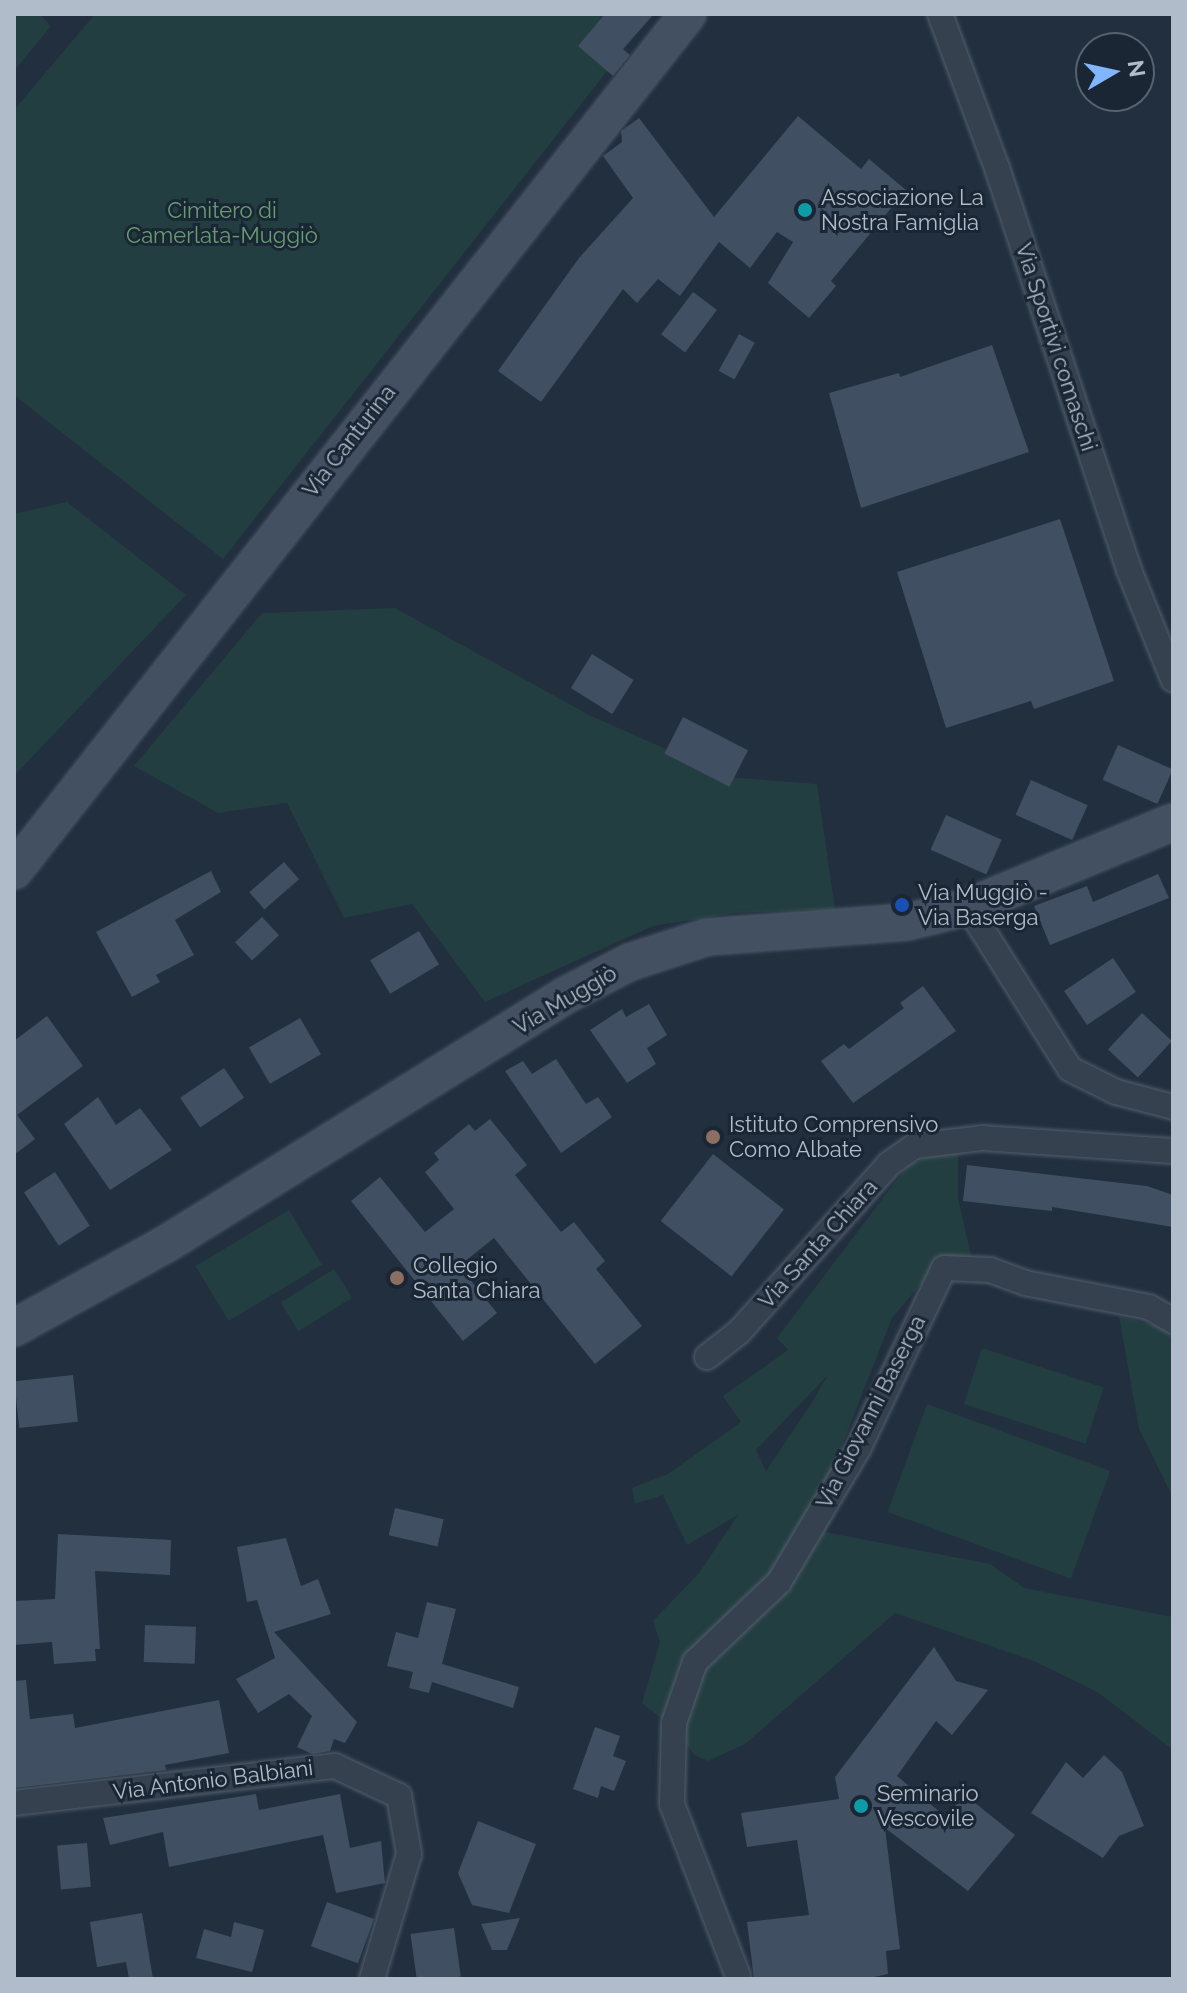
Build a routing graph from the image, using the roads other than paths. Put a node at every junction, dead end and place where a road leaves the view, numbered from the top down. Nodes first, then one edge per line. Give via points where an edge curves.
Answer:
1 (688, 14) edge
2 (940, 14) edge
3 (1173, 679) edge
4 (1173, 822) edge
5 (14, 871) edge
6 (968, 907) junction
7 (1173, 1107) edge
8 (1173, 1151) edge
9 (1173, 1321) edge
10 (14, 1328) edge
11 (707, 1357) dead end
12 (14, 1803) edge
13 (738, 1976) dead end
14 (372, 1979) edge

1 - 5 street, Via Canturina
2 - 3 street, Via Sportivi comaschi via 997,168 1129,570
4 - 6 street, Via Muggiò
6 - 7 street via 1070,1069 1116,1092
6 - 10 street, Via Muggiò via 907,922 707,937 630,962 564,996 166,1244
8 - 11 street, Via Santa Chiara via 982,1138 915,1146 889,1164 739,1332
9 - 13 street, Via Giovanni Baserga via 1149,1307 1025,1283 990,1270 944,1268 858,1449 787,1569 695,1662 674,1723 672,1804
12 - 14 street, Via Antonio Balbiani via 335,1766 404,1800 409,1854

